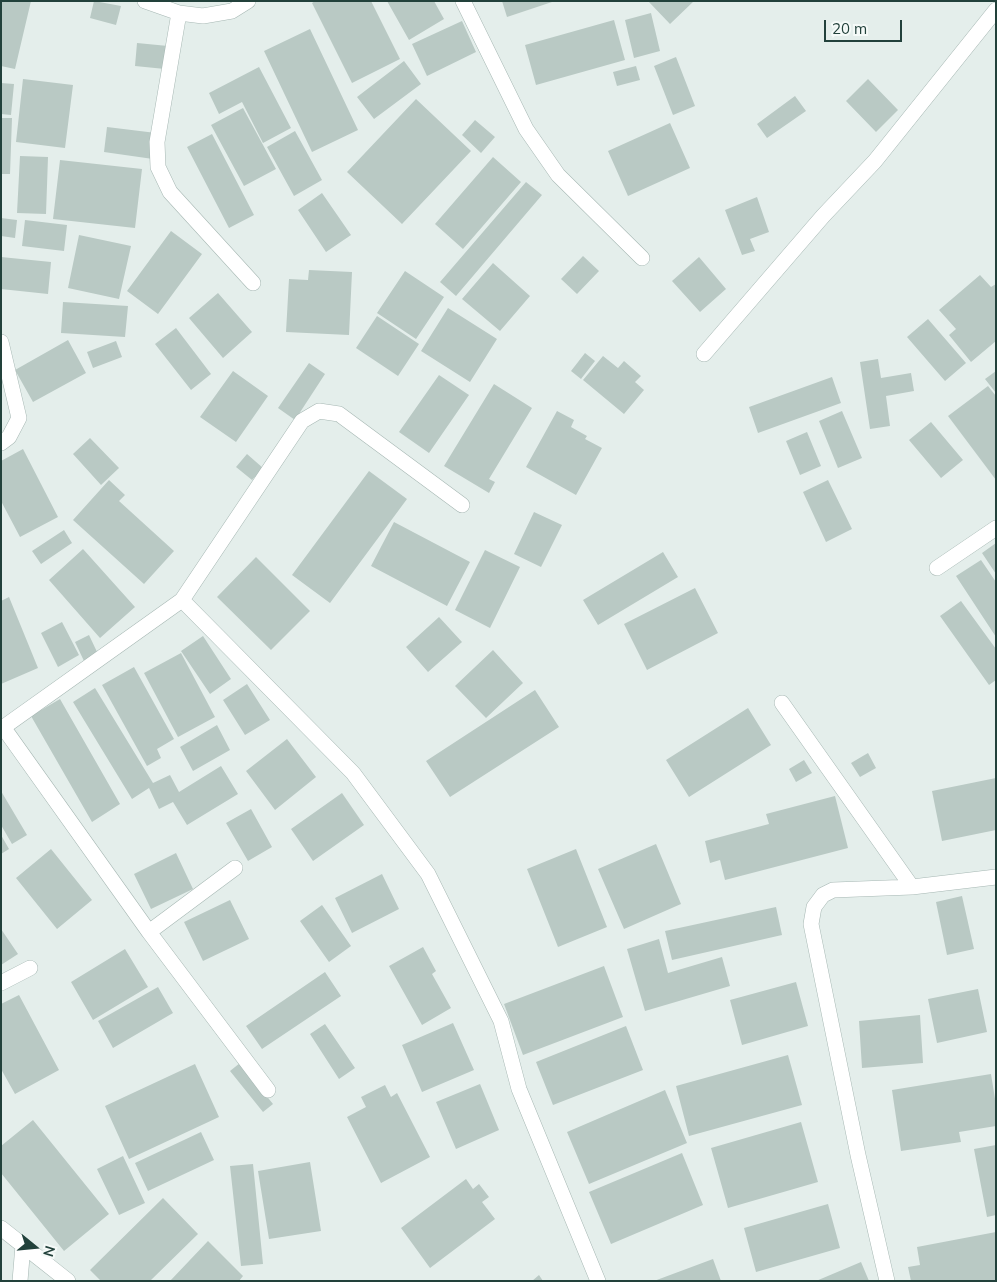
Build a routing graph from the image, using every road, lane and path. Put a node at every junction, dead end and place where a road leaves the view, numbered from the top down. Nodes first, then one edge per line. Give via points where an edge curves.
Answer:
1 (145, 1) edge
2 (248, 1) edge
3 (463, 1) edge
4 (993, 1) edge
5 (996, 4) edge
6 (996, 10) edge
7 (179, 13) junction
8 (642, 258) dead end
9 (253, 283) dead end
10 (1, 342) edge
11 (704, 354) dead end
12 (1, 443) edge
13 (462, 505) dead end
14 (996, 528) edge
15 (937, 568) dead end
16 (182, 600) junction
17 (782, 703) dead end
18 (2, 728) edge
19 (235, 868) dead end
20 (996, 877) edge
21 (912, 887) junction
22 (149, 932) junction
23 (30, 968) dead end
24 (1, 983) edge
25 (268, 1090) dead end
26 (1, 1228) edge
27 (23, 1245) junction
28 (20, 1281) edge
29 (68, 1281) edge
30 (598, 1281) edge
31 (887, 1281) edge

1 - 7 street
2 - 7 street via 232,11 203,16
3 - 8 street via 526,129 558,175
4 - 5 street
6 - 11 street via 875,161
7 - 9 street via 156,142 158,167 170,192
10 - 12 street via 19,418 9,437
13 - 16 street via 340,414 319,410 302,420
14 - 15 street
16 - 18 street
16 - 30 street via 353,773 428,874 501,1021 519,1089
17 - 21 street
18 - 22 street
19 - 22 street
20 - 21 street
21 - 31 street via 833,890 823,895 814,907 811,924
22 - 25 street
23 - 24 street
26 - 27 street
27 - 28 street
27 - 29 street

